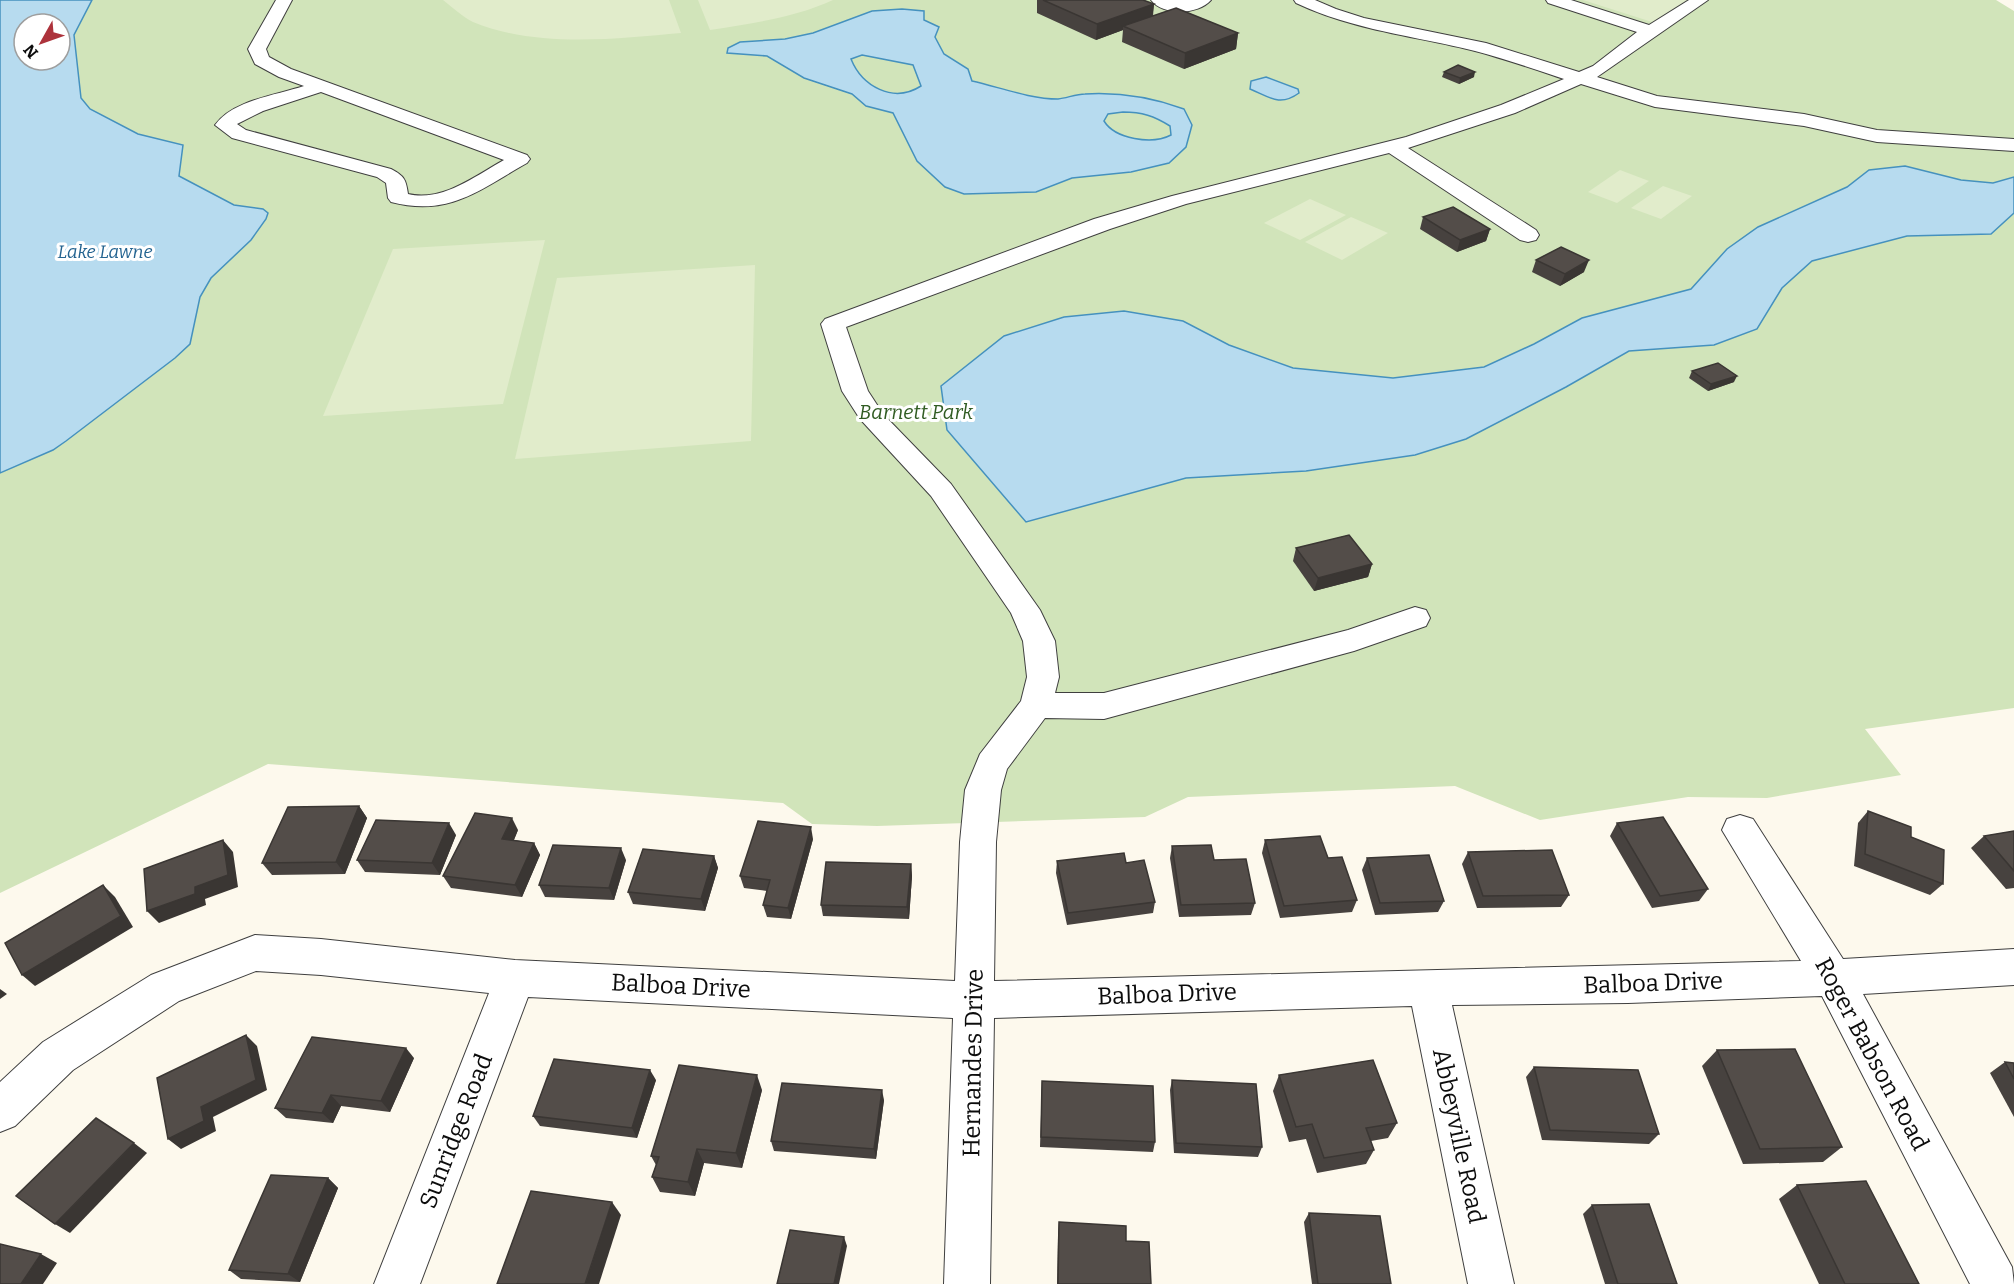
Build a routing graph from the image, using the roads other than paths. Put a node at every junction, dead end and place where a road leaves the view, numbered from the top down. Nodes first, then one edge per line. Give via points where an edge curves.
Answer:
1 (284, 0) edge
2 (1159, 0) edge
3 (1203, 0) edge
4 (1302, 0) edge
5 (1554, 0) edge
6 (1700, 0) edge
7 (1637, 12) dead end
8 (1617, 21) junction
9 (1650, 31) junction
10 (1581, 77) junction
11 (321, 86) junction
12 (2014, 145) edge
13 (1393, 147) junction
14 (1528, 235) dead end
15 (1415, 618) dead end
16 (1036, 705) junction
17 (1740, 830) dead end
18 (2014, 967) edge
19 (515, 978) junction
20 (1833, 978) junction
21 (1428, 987) junction
22 (974, 1000) junction
23 (0, 1111) edge
24 (397, 1284) edge
25 (967, 1284) edge
26 (1491, 1284) edge
27 (1995, 1284) edge

1 - 11 street via 257,49 261,60
2 - 3 street via 1172,6
4 - 10 street via 1361,22 1480,47
5 - 8 street
6 - 9 street
7 - 8 street
8 - 9 street
9 - 10 street via 1617,58
10 - 12 street via 1655,101 1689,107 1804,120 1877,136
10 - 13 street via 1465,125
11 - 11 street via 246,111 225,124 239,134 384,173 396,180 398,198 407,201 425,202 455,195 520,159
13 - 14 street
13 - 16 street via 1179,200 833,324 855,391 873,419 941,490 1025,610 1039,641 1043,677
15 - 16 street via 1354,640 1104,706
16 - 22 street, Hernandes Drive via 992,764 984,790 978,842
17 - 20 street, Roger Babson Road
18 - 20 street, Balboa Drive
19 - 22 street, Balboa Drive
19 - 23 street, Balboa Drive via 255,953 165,988 58,1056
19 - 24 street, Sunridge Road
20 - 21 street, Balboa Drive
20 - 27 street, Roger Babson Road
21 - 22 street, Balboa Drive
21 - 26 street, Abbeyville Road
22 - 25 street, Hernandes Drive

